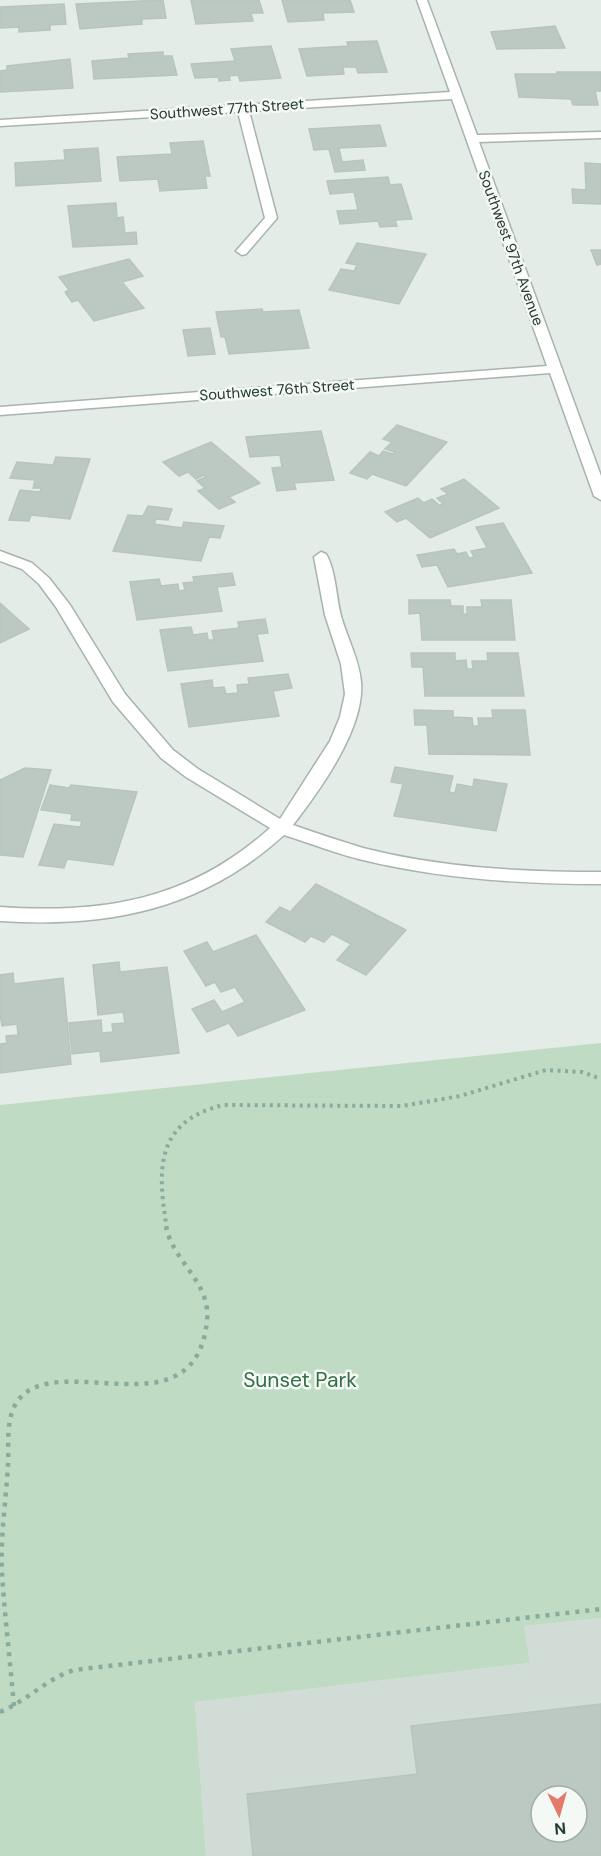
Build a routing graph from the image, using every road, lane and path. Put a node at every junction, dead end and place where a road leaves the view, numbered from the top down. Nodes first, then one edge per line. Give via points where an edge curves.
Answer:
1 (422, 0) edge
2 (454, 95) junction
3 (243, 108) junction
4 (0, 123) edge
5 (601, 135) edge
6 (471, 139) junction
7 (242, 251) dead end
8 (555, 369) junction
9 (0, 411) edge
10 (601, 496) edge
11 (0, 556) edge
12 (321, 557) dead end
13 (282, 828) junction
14 (601, 878) edge
15 (0, 914) edge
16 (601, 1079) edge
17 (601, 1609) edge
18 (14, 1706) junction
19 (0, 1712) edge

1 - 2 street, Southwest 97th Avenue
2 - 3 street, Southwest 77th Street
2 - 6 street, Southwest 97th Avenue
3 - 4 street, Southwest 77th Street
3 - 7 street via 271,218
5 - 6 street
6 - 8 street, Southwest 97th Avenue
8 - 9 street, Southwest 76th Street
8 - 10 street, Southwest 97th Avenue
11 - 13 street via 27,566 44,581 119,698 167,754
12 - 13 street via 333,616 352,672 353,693 334,750
13 - 14 street via 363,854 434,868 524,879
13 - 15 street via 222,873 160,900 104,915
16 - 18 path via 587,1072 549,1068 439,1101 372,1107 223,1105 185,1118 166,1147 160,1183 169,1237 206,1299 206,1322 198,1355 192,1365 158,1380 108,1385 56,1384 31,1389 11,1412 2,1572
17 - 18 path via 74,1670 58,1673
18 - 19 path

